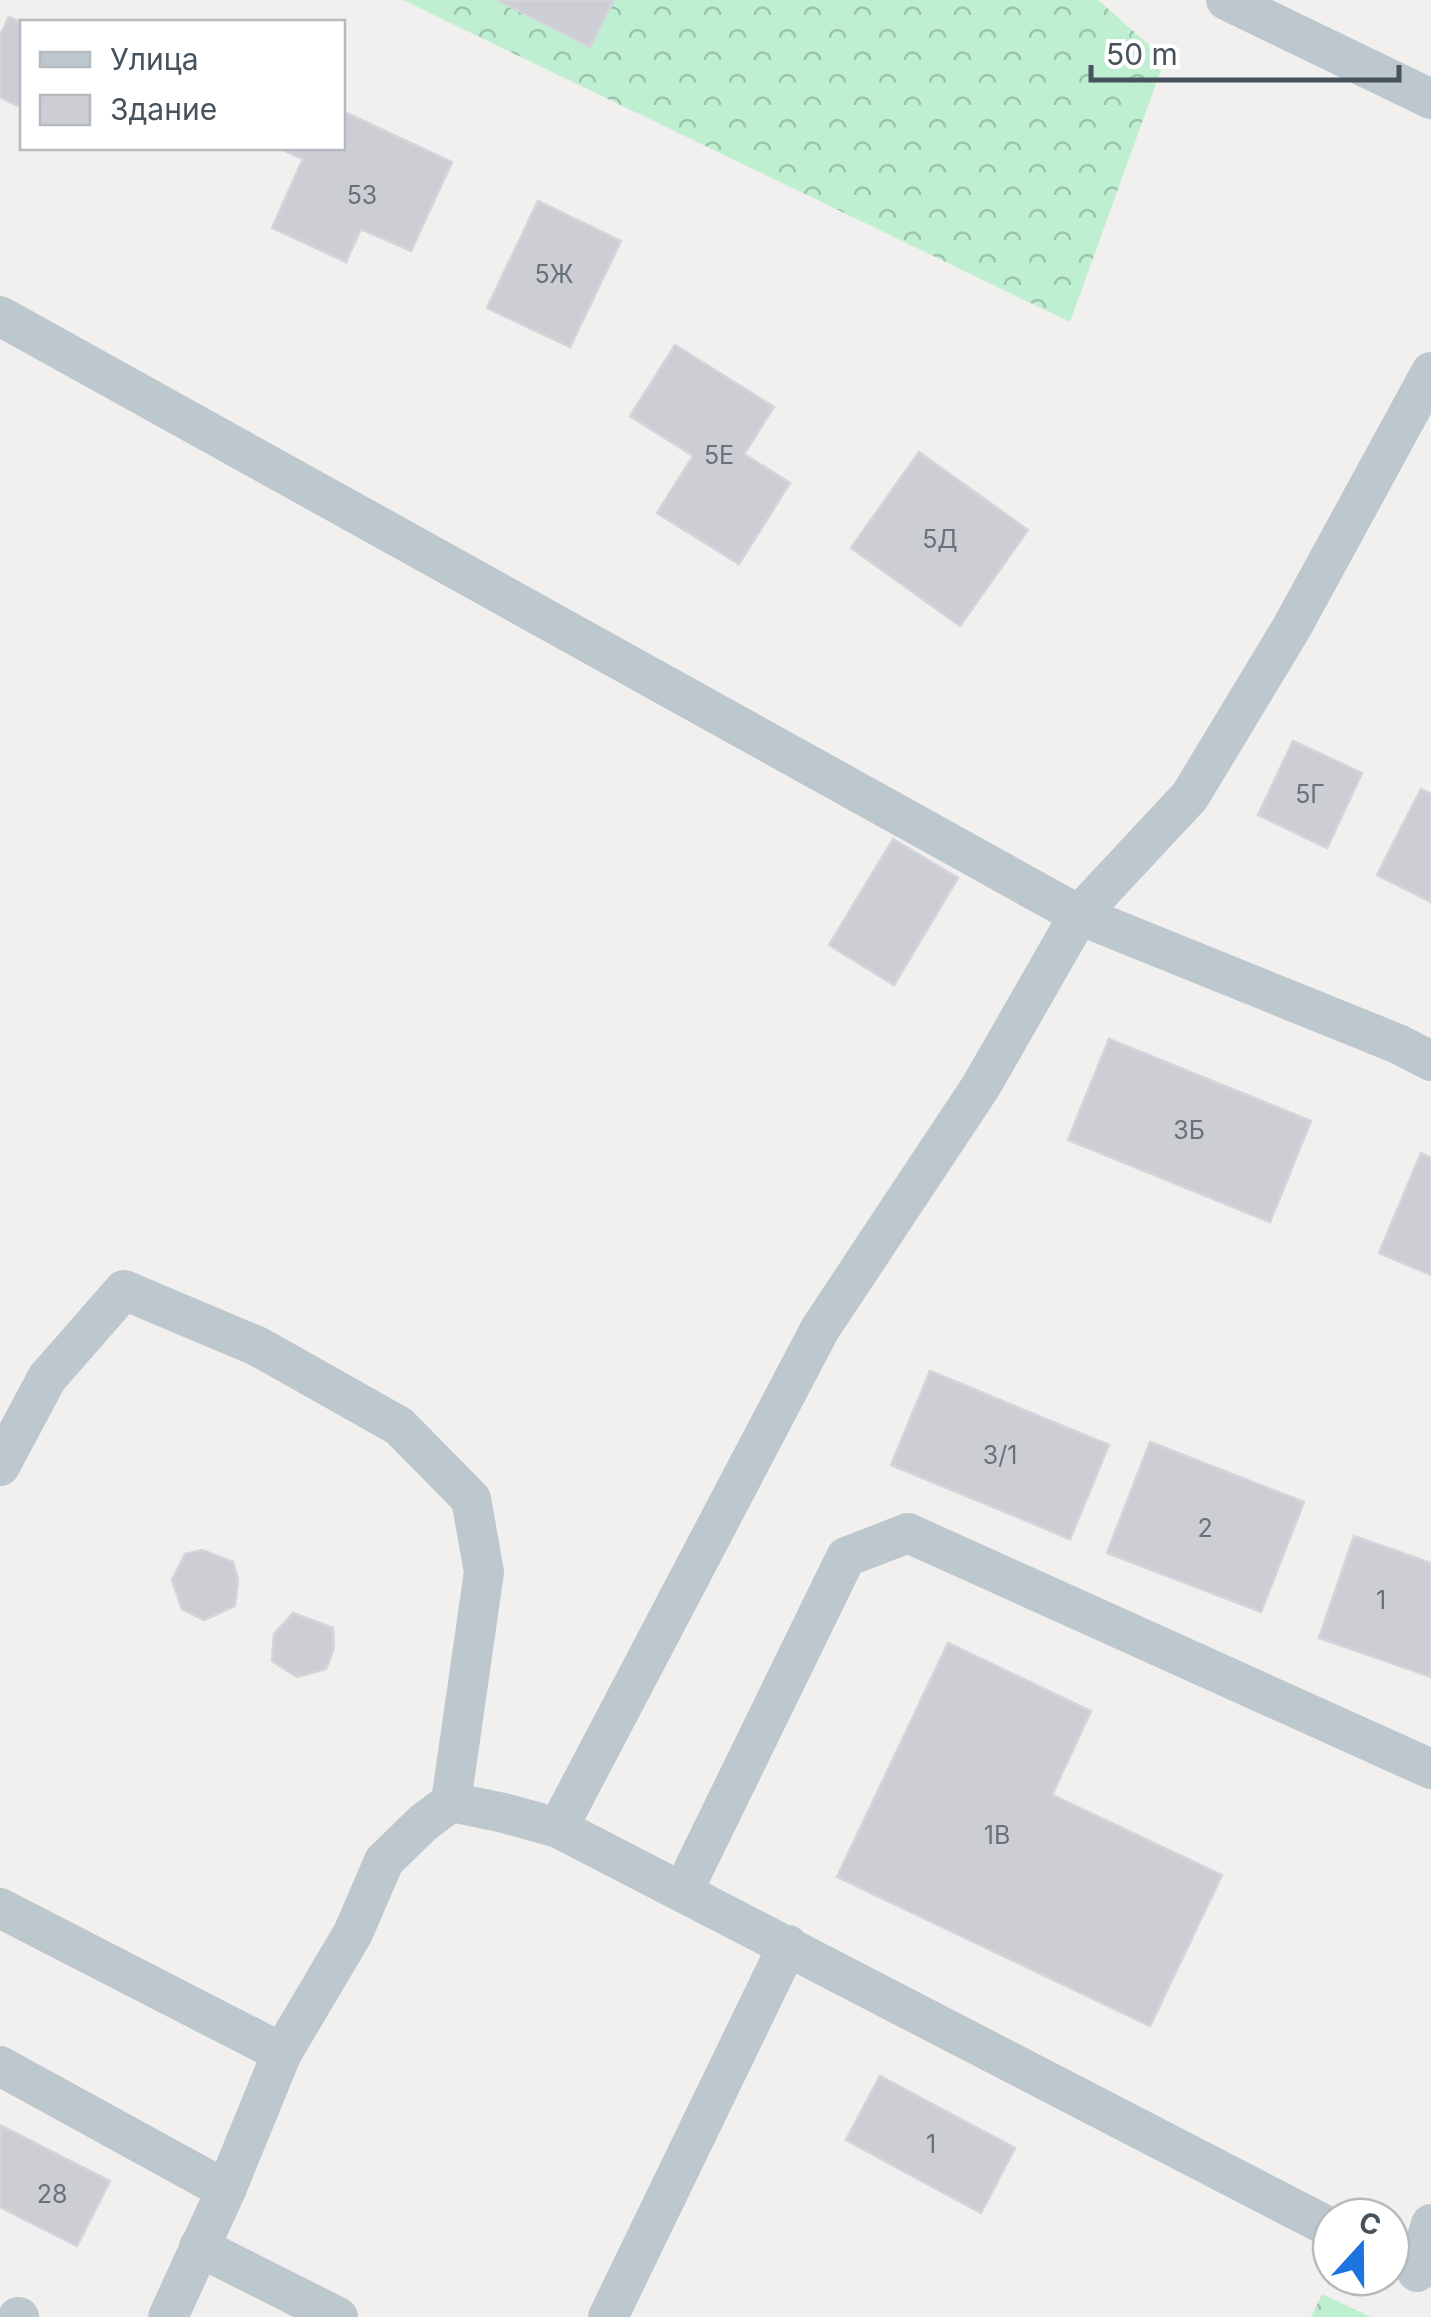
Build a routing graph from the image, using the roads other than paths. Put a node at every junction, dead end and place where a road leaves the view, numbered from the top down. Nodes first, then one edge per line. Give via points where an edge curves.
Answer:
1 (1226, 0) edge
2 (1431, 99) edge
3 (0, 316) edge
4 (1431, 372) edge
5 (1080, 915) junction
6 (1431, 1061) edge
7 (0, 1466) edge
8 (1431, 1769) edge
9 (451, 1802) junction
10 (558, 1828) junction
11 (683, 1891) junction
12 (0, 1908) edge
13 (788, 1945) junction
14 (282, 2054) junction
15 (0, 2066) edge
16 (226, 2190) junction
17 (1311, 2218) edge
18 (1431, 2224) edge
19 (200, 2248) junction
20 (1413, 2270) edge
21 (168, 2317) edge
22 (338, 2317) edge
23 (608, 2317) edge

1 - 2 street
3 - 5 street
4 - 5 street via 1190,796
5 - 6 street
5 - 10 street via 981,1086 820,1329
7 - 9 street via 47,1378 124,1290 257,1346 399,1426 471,1500 484,1572
8 - 11 street via 908,1533 846,1557
9 - 10 street
9 - 14 street via 384,1860 352,1933
10 - 11 street
11 - 13 street
12 - 14 street
13 - 17 street
13 - 23 street
14 - 16 street
15 - 16 street
16 - 19 street
18 - 20 street
19 - 21 street
19 - 22 street

